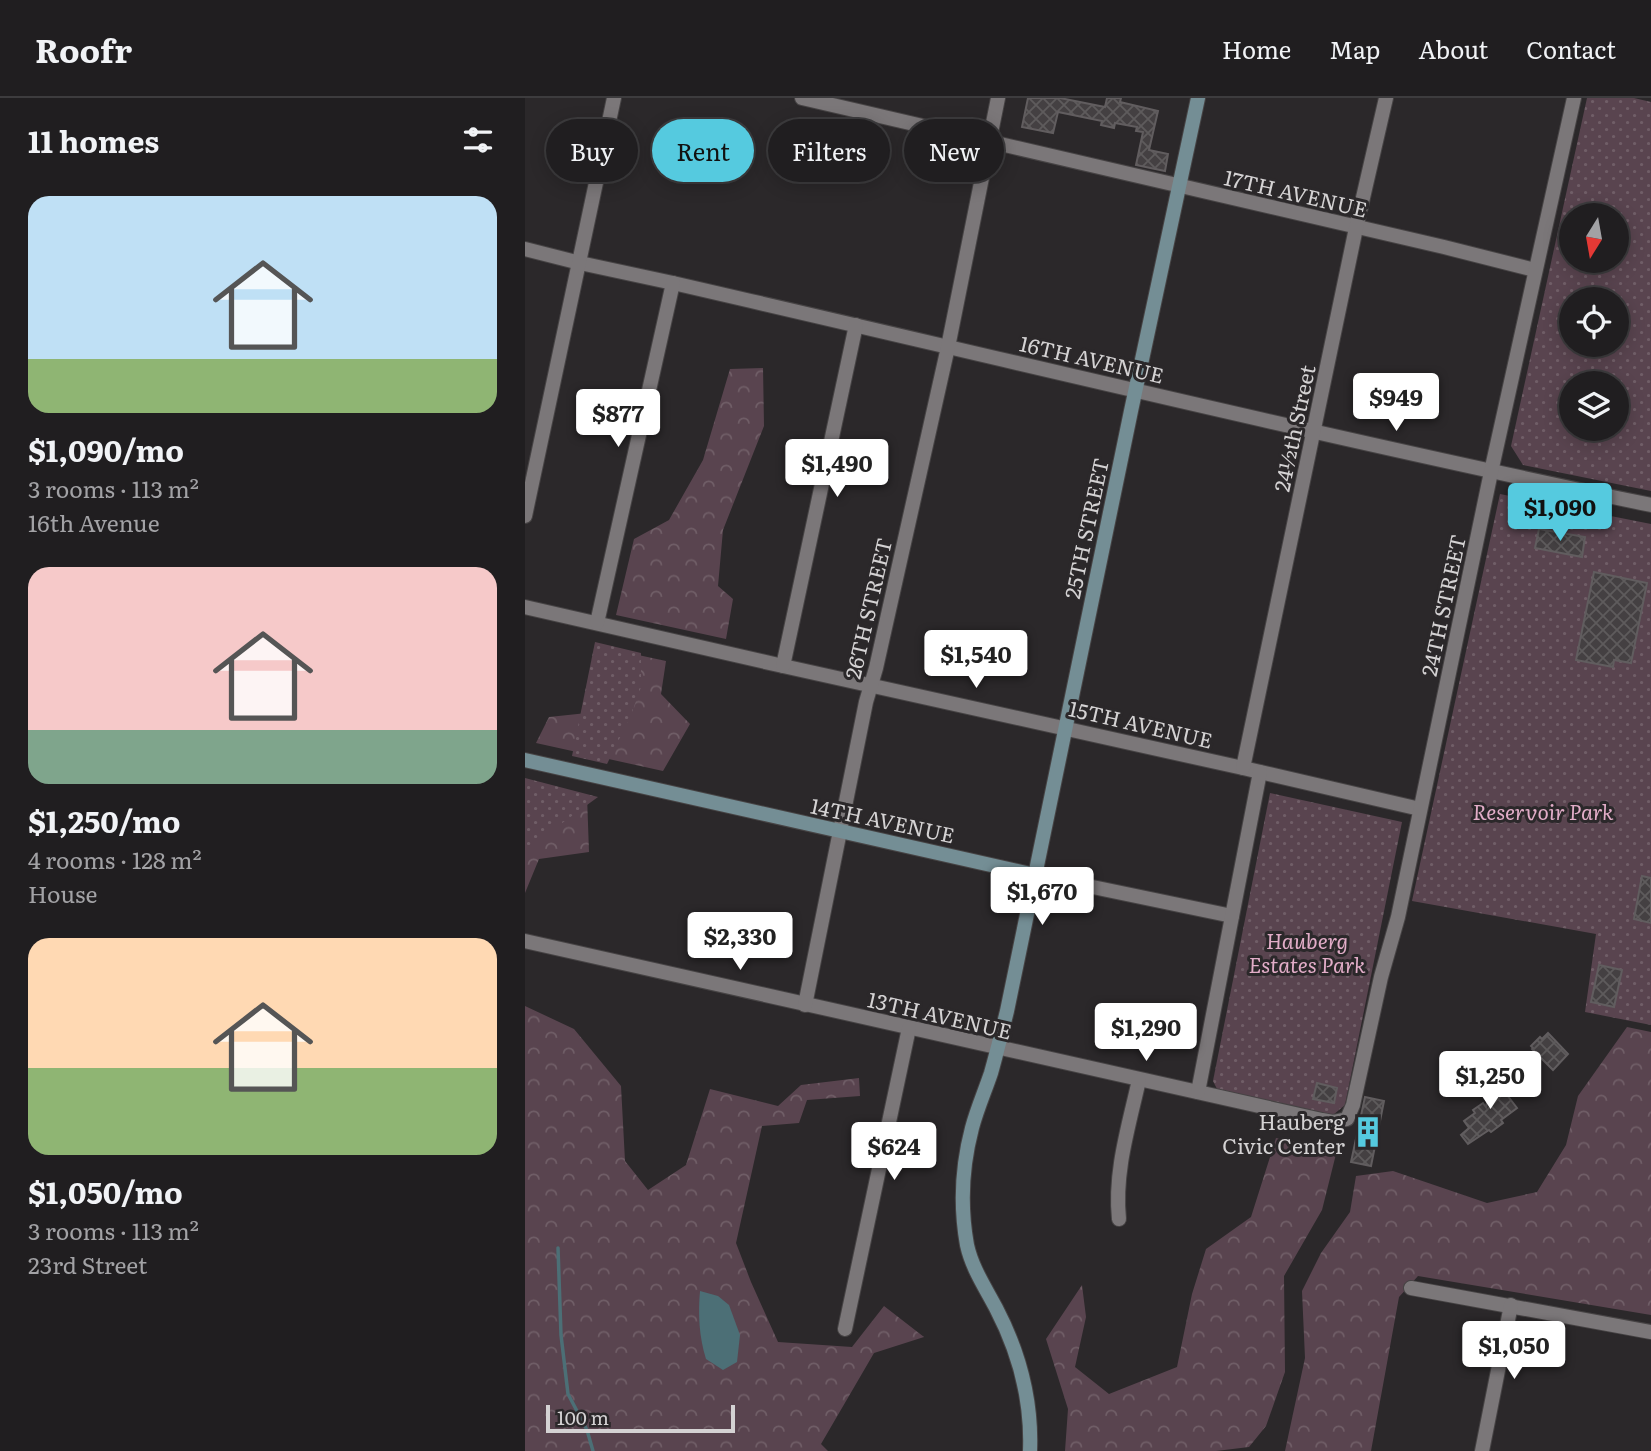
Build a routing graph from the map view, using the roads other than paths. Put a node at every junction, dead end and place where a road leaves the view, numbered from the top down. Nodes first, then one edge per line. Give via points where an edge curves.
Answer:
1 (614, 98) edge
2 (802, 98) edge
3 (998, 98) edge
4 (1198, 98) edge
5 (1386, 98) edge
6 (1574, 98) edge
7 (994, 119) edge
8 (904, 122) edge
9 (1004, 145) edge
10 (981, 182) edge
11 (1179, 186) junction
12 (1356, 228) junction
13 (525, 249) edge
14 (580, 263) junction
15 (1535, 270) junction
16 (673, 283) junction
17 (856, 325) junction
18 (948, 347) junction
19 (1136, 390) junction
20 (1314, 432) junction
21 (1492, 472) junction
22 (1651, 505) edge
23 (525, 516) edge
24 (525, 607) edge
25 (597, 623) junction
26 (783, 666) junction
27 (871, 685) junction
28 (1065, 728) junction
29 (525, 760) edge
30 (1243, 768) junction
31 (1260, 772) junction
32 (1420, 809) junction
33 (839, 831) junction
34 (1035, 875) junction
35 (1232, 916) junction
36 (525, 941) edge
37 (806, 1005) junction
38 (909, 1028) junction
39 (998, 1048) junction
40 (1139, 1080) junction
41 (1198, 1092) junction
42 (1347, 1119) joint
43 (1119, 1219) dead end
44 (1411, 1288) dead end
45 (1511, 1305) junction
46 (845, 1329) dead end
47 (1651, 1332) edge
48 (1030, 1451) edge
49 (1482, 1451) edge

1 - 14 street
2 - 8 street, 17TH AVENUE
3 - 7 street, 26TH STREET
4 - 11 street, 25TH STREET
5 - 12 street, 24½th Street
6 - 15 street, 24TH STREET
9 - 11 street, 17TH AVENUE
10 - 18 street, 26TH STREET
11 - 12 street, 17TH AVENUE
11 - 19 street, 25TH STREET
12 - 15 street, 17TH AVENUE
12 - 20 street, 24½th Street
13 - 14 street, 16TH AVENUE
14 - 16 street, 16TH AVENUE
14 - 23 street
15 - 21 street, 24TH STREET
16 - 17 street, 16TH AVENUE
16 - 25 street
17 - 18 street, 16TH AVENUE
17 - 26 street
18 - 19 street, 16TH AVENUE
18 - 27 street, 26TH STREET
19 - 20 street, 16TH AVENUE
19 - 28 street, 25TH STREET
20 - 21 street, 16TH AVENUE
20 - 30 street, 24½th Street
21 - 22 street, 16TH AVENUE
21 - 32 street, 24TH STREET
24 - 25 street, 15TH AVENUE
25 - 26 street, 15TH AVENUE
26 - 27 street, 15TH AVENUE
27 - 28 street, 15TH AVENUE
27 - 33 street, 26TH STREET
28 - 30 street, 15TH AVENUE
28 - 34 street, 25TH STREET
29 - 33 street, 14TH AVENUE
30 - 31 street, 15TH AVENUE
31 - 32 street, 15TH AVENUE
31 - 35 street
32 - 42 street, 24TH STREET
33 - 34 street, 14TH AVENUE
33 - 37 street, 26TH STREET
34 - 35 street, 14TH AVENUE
34 - 39 street, 25TH STREET
35 - 41 street
36 - 37 street, 13TH AVENUE
37 - 38 street, 13TH AVENUE
38 - 39 street, 13TH AVENUE
38 - 46 street
39 - 40 street, 13TH AVENUE
39 - 48 street, 25TH STREET via 965,1159 965,1221 974,1265 1021,1370
40 - 41 street, 13TH AVENUE
40 - 43 street via 1119,1174
41 - 42 street, 13TH AVENUE via 1333,1122
44 - 45 street
45 - 47 street
45 - 49 street

